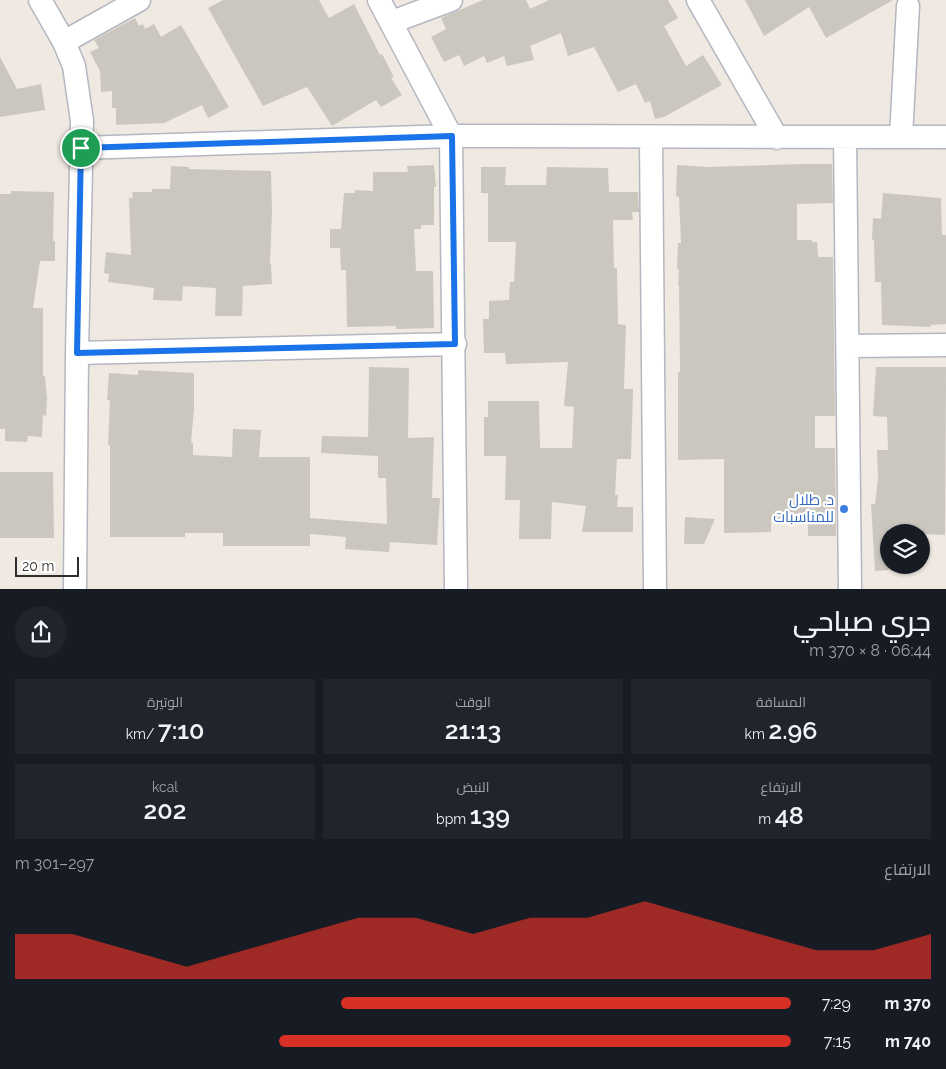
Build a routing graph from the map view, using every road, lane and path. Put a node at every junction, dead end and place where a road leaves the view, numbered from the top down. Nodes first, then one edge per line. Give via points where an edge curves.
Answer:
1 (40, 0) edge
2 (139, 0) edge
3 (379, 0) edge
4 (451, 0) edge
5 (698, 0) edge
6 (910, 2) edge
7 (392, 22) junction
8 (64, 42) junction
9 (452, 136) junction
10 (845, 137) junction
11 (901, 137) junction
12 (946, 137) edge
13 (651, 138) junction
14 (777, 138) junction
15 (81, 148) junction
16 (455, 344) junction
17 (946, 345) edge
18 (848, 346) junction
19 (77, 353) junction
20 (75, 589) edge
21 (456, 589) edge
22 (655, 589) edge
23 (850, 589) edge

1 - 8 street
2 - 8 street
3 - 7 street
4 - 7 street
5 - 14 street
6 - 11 street
7 - 9 street
8 - 15 street via 74,66 78,90
9 - 13 street
9 - 15 street
9 - 16 street
10 - 11 street
10 - 14 street
10 - 18 street
11 - 12 street
13 - 14 street
13 - 22 street
15 - 19 street
16 - 19 street
16 - 21 street
17 - 18 street
18 - 23 street
19 - 20 street

